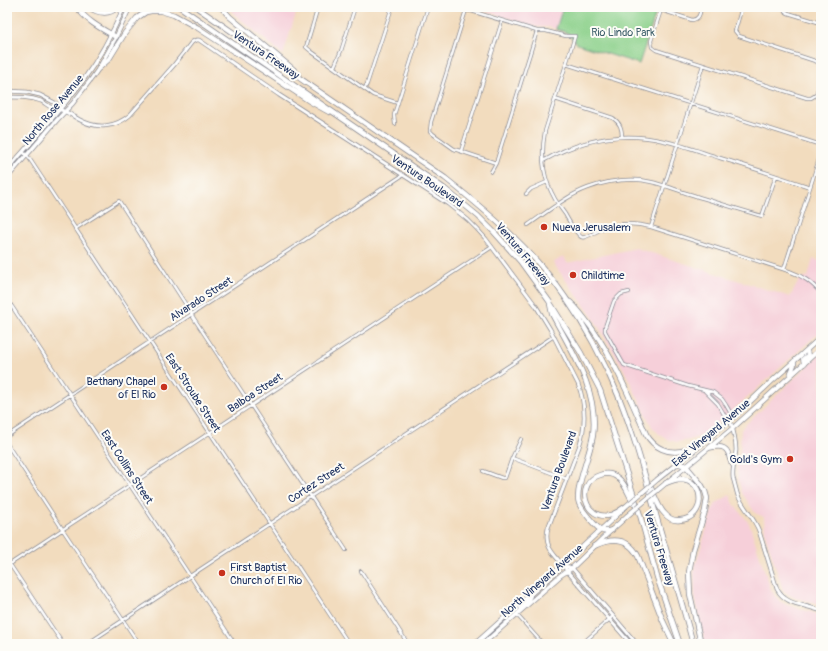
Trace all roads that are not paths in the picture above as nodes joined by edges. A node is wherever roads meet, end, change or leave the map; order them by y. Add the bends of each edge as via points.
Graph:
1 (77, 7) edge
2 (89, 7) edge
3 (118, 7) edge
4 (124, 7) edge
5 (130, 7) edge
6 (180, 7) edge
7 (196, 7) edge
8 (221, 7) edge
9 (318, 7) edge
10 (355, 7) edge
11 (392, 7) edge
12 (428, 7) edge
13 (458, 7) edge
14 (701, 7) edge
15 (742, 7) edge
16 (783, 7) edge
17 (662, 9) edge
18 (466, 10) junction
19 (502, 21) junction
20 (821, 22) edge
21 (537, 32) junction
22 (114, 35) junction
23 (821, 63) edge
24 (566, 64) junction
25 (703, 65) junction
26 (334, 67) junction
27 (99, 68) junction
28 (821, 80) edge
29 (305, 82) junction
30 (364, 88) junction
31 (7, 91) edge
32 (7, 97) edge
33 (555, 99) junction
34 (398, 103) junction
35 (690, 103) junction
36 (60, 109) junction
37 (65, 112) junction
38 (350, 123) junction
39 (395, 124) dead end
40 (622, 137) junction
41 (677, 144) junction
42 (821, 144) edge
43 (23, 152) junction
44 (461, 152) junction
45 (821, 153) edge
46 (26, 156) junction
47 (543, 161) junction
48 (496, 163) junction
49 (7, 170) edge
50 (491, 172) dead end
51 (404, 175) junction
52 (776, 176) junction
53 (7, 178) edge
54 (547, 182) junction
55 (664, 186) junction
56 (810, 187) junction
57 (526, 194) dead end
58 (558, 204) junction
59 (528, 225) dead end
60 (651, 227) junction
61 (76, 229) junction
62 (492, 247) junction
63 (784, 269) junction
64 (629, 292) dead end
65 (821, 293) edge
66 (565, 296) junction
67 (7, 299) edge
68 (549, 301) junction
69 (192, 314) junction
70 (554, 336) junction
71 (821, 337) edge
72 (150, 342) junction
73 (821, 348) edge
74 (807, 350) junction
75 (794, 361) junction
76 (804, 364) junction
77 (790, 376) junction
78 (705, 391) junction
79 (70, 395) junction
80 (251, 405) junction
81 (731, 419) junction
82 (733, 428) junction
83 (210, 433) junction
84 (714, 433) junction
85 (7, 436) edge
86 (521, 439) dead end
87 (7, 444) edge
88 (709, 448) junction
89 (512, 458) junction
90 (677, 463) junction
91 (733, 465) junction
92 (686, 466) junction
93 (483, 471) dead end
94 (566, 479) junction
95 (647, 482) junction
96 (666, 483) junction
97 (130, 485) junction
98 (311, 496) junction
99 (625, 507) junction
100 (638, 511) junction
101 (270, 524) junction
102 (63, 530) junction
103 (601, 530) junction
104 (612, 530) junction
105 (594, 546) junction
106 (346, 550) dead end
107 (7, 560) edge
108 (8, 565) edge
109 (563, 565) junction
110 (572, 568) junction
111 (361, 571) dead end
112 (567, 571) junction
113 (190, 576) junction
114 (531, 594) junction
115 (821, 611) edge
116 (517, 614) junction
117 (613, 616) junction
118 (123, 620) junction
119 (610, 620) junction
120 (63, 644) edge
121 (87, 644) edge
122 (139, 644) edge
123 (235, 644) edge
124 (349, 644) edge
125 (408, 644) edge
126 (475, 644) edge
127 (483, 644) edge
128 (543, 644) edge
129 (582, 644) edge
130 (631, 644) edge
131 (637, 644) edge
132 (674, 644) edge
133 (680, 644) edge
134 (693, 644) edge
135 (701, 644) edge

1 - 22 highway via 87,19
2 - 3 highway via 104,13
4 - 22 main road, North Rose Avenue
5 - 22 main road, North Rose Avenue
6 - 38 highway, Ventura Freeway
7 - 29 highway, Ventura Freeway
8 - 29 highway
9 - 26 street via 306,47
10 - 26 street
11 - 30 street
12 - 34 street
13 - 18 street
14 - 17 street via 699,17 692,20
15 - 23 street via 735,31 738,35
16 - 20 street via 788,13
17 - 25 street via 651,41 652,46 656,50
18 - 19 street
18 - 44 street via 430,126 433,134
19 - 21 street
19 - 44 street
21 - 24 street via 575,36
21 - 48 street
22 - 27 main road, North Rose Avenue
22 - 36 main road, North Rose Avenue
24 - 33 street
24 - 35 street
25 - 28 street via 807,98 816,95
25 - 35 street
26 - 30 street
27 - 37 main road, North Rose Avenue
27 - 38 highway via 109,59 137,18 151,11 161,10 198,28 311,102
29 - 66 highway, Ventura Freeway via 461,191 526,250
30 - 34 street via 377,96
31 - 36 street via 40,95 57,104
32 - 36 street via 28,98
33 - 40 street via 617,120 621,126
33 - 47 street via 543,139
34 - 39 street via 394,115
35 - 41 street
35 - 42 street
36 - 37 street, Ventura Boulevard
36 - 43 main road, North Rose Avenue
37 - 46 main road, North Rose Avenue
37 - 51 street, Ventura Boulevard via 92,125 105,126 121,122 130,115 192,42 198,40
38 - 68 highway, Ventura Freeway via 462,202 520,261
40 - 41 street via 652,138
40 - 47 street via 586,142
41 - 52 street
41 - 55 street
43 - 46 street, East Stroube Street
43 - 49 main road, North Rose Avenue
44 - 48 street
45 - 56 street
46 - 53 main road, North Rose Avenue
46 - 61 street, East Stroube Street
47 - 54 street
48 - 50 street
51 - 62 street, Ventura Boulevard via 458,212
51 - 69 street, Alvarado Street
52 - 55 street via 762,216
52 - 56 street
54 - 57 street via 531,188
54 - 58 street
55 - 58 street via 639,180 601,184 578,192
55 - 60 street
56 - 63 street
58 - 59 street
58 - 60 street via 577,234 582,237 620,224
60 - 63 street
61 - 69 street via 119,201
61 - 72 street, East Stroube Street
62 - 70 street, Ventura Boulevard
62 - 80 street, Balboa Street
63 - 65 street via 804,278
64 - 78 street via 621,294 614,301 605,327 624,365
66 - 84 highway via 579,310 609,356 652,443 664,450 677,453 691,448
66 - 95 highway, Ventura Freeway via 596,347 618,395
67 - 79 street, East Collins Street
68 - 100 highway, Ventura Freeway via 600,390
68 - 103 highway via 552,314 582,371 594,410 592,445 578,498 583,511
69 - 72 street, Alvarado Street
69 - 80 street
70 - 94 street, Ventura Boulevard via 578,384 584,409 582,436
70 - 98 street, Cortez Street
71 - 74 main road, East Vineyard Avenue
72 - 79 street, Alvarado Street
72 - 83 street, East Stroube Street
73 - 76 main road, East Vineyard Avenue
74 - 75 main road, East Vineyard Avenue
74 - 76 main road via 808,355 803,359
75 - 77 main road
75 - 81 main road, East Vineyard Avenue
76 - 77 main road, East Vineyard Avenue
77 - 82 main road, East Vineyard Avenue
78 - 81 street via 718,404 725,416
78 - 81 street via 712,392 722,399
79 - 85 street, Alvarado Street
79 - 97 street, East Collins Street
80 - 83 street, Balboa Street
80 - 98 street
81 - 82 street
81 - 84 main road, East Vineyard Avenue
82 - 88 main road, East Vineyard Avenue
82 - 91 street via 736,450
83 - 97 street, Balboa Street
83 - 101 street, East Stroube Street
84 - 90 main road, East Vineyard Avenue
86 - 89 street
87 - 102 street
88 - 91 main road via 720,446 726,450
88 - 92 main road, East Vineyard Avenue
89 - 93 street via 504,479
89 - 94 street
90 - 92 highway
90 - 99 main road, East Vineyard Avenue, bridge
91 - 115 street via 738,494 757,525 779,593 789,602
92 - 96 main road, East Vineyard Avenue
92 - 135 highway via 701,484 707,498 692,554 690,572 690,594
94 - 109 street, Ventura Boulevard via 547,537 548,547
95 - 96 highway via 667,516 681,520 692,516 700,501 695,486 682,479
95 - 134 highway, Ventura Freeway
96 - 104 main road, East Vineyard Avenue, bridge
97 - 102 street, Balboa Street
97 - 113 street, East Collins Street
98 - 101 street, Cortez Street
98 - 106 street
99 - 100 highway via 611,515 604,516 594,512 585,499 588,484 596,476 603,474 617,478 623,483
99 - 103 main road, East Vineyard Avenue
100 - 133 highway, Ventura Freeway
101 - 113 street, Cortez Street
101 - 124 street, East Stroube Street
102 - 108 street, Balboa Street
102 - 118 street
103 - 104 highway
103 - 109 main road, North Vineyard Avenue
104 - 105 main road, North Vineyard Avenue
105 - 110 main road, North Vineyard Avenue
105 - 132 highway via 612,540 634,549
107 - 108 street
108 - 120 street
109 - 110 street
109 - 112 street, Ventura Boulevard
109 - 114 main road, North Vineyard Avenue
110 - 112 main road, North Vineyard Avenue
110 - 117 street
111 - 125 street
112 - 116 main road, North Vineyard Avenue
112 - 119 street, Ventura Boulevard
113 - 118 street, Cortez Street
113 - 123 street, East Collins Street
114 - 116 main road
114 - 126 main road, North Vineyard Avenue
116 - 127 main road, North Vineyard Avenue
116 - 128 street
117 - 119 street
117 - 131 street
118 - 121 street, Cortez Street
118 - 122 street
119 - 129 street
119 - 130 street, Ventura Boulevard

